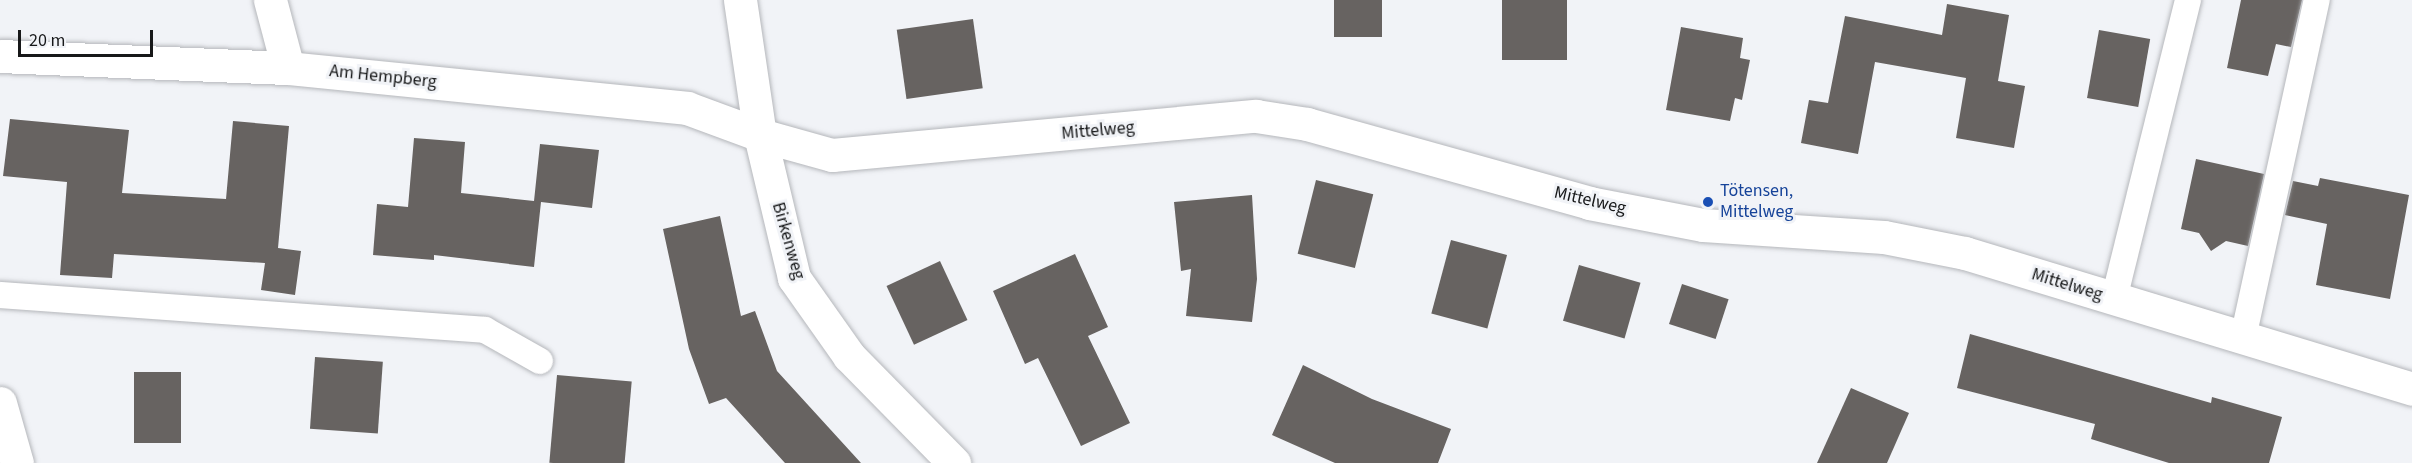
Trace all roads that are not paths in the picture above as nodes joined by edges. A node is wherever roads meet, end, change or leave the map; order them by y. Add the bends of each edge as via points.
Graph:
1 (270, 0) edge
2 (740, 0) edge
3 (2188, 0) edge
4 (2317, 0) edge
5 (0, 56) edge
6 (288, 68) junction
7 (760, 135) junction
8 (0, 295) edge
9 (2114, 299) junction
10 (2243, 338) junction
11 (540, 361) dead end
12 (2412, 388) edge
13 (0, 403) edge
14 (17, 463) edge
15 (954, 463) edge

1 - 6 street
2 - 7 street, Birkenweg
3 - 9 lane
4 - 10 lane
5 - 6 street, Am Hempberg
6 - 7 street, Am Hempberg via 687,108
7 - 9 street, Mittelweg via 832,155 1256,116 1307,124 1589,203 1702,225 1884,237 1965,253
7 - 15 street, Birkenweg via 794,278 849,356
8 - 11 lane via 485,330
9 - 10 street, Mittelweg
10 - 12 street, Mittelweg
13 - 14 street

